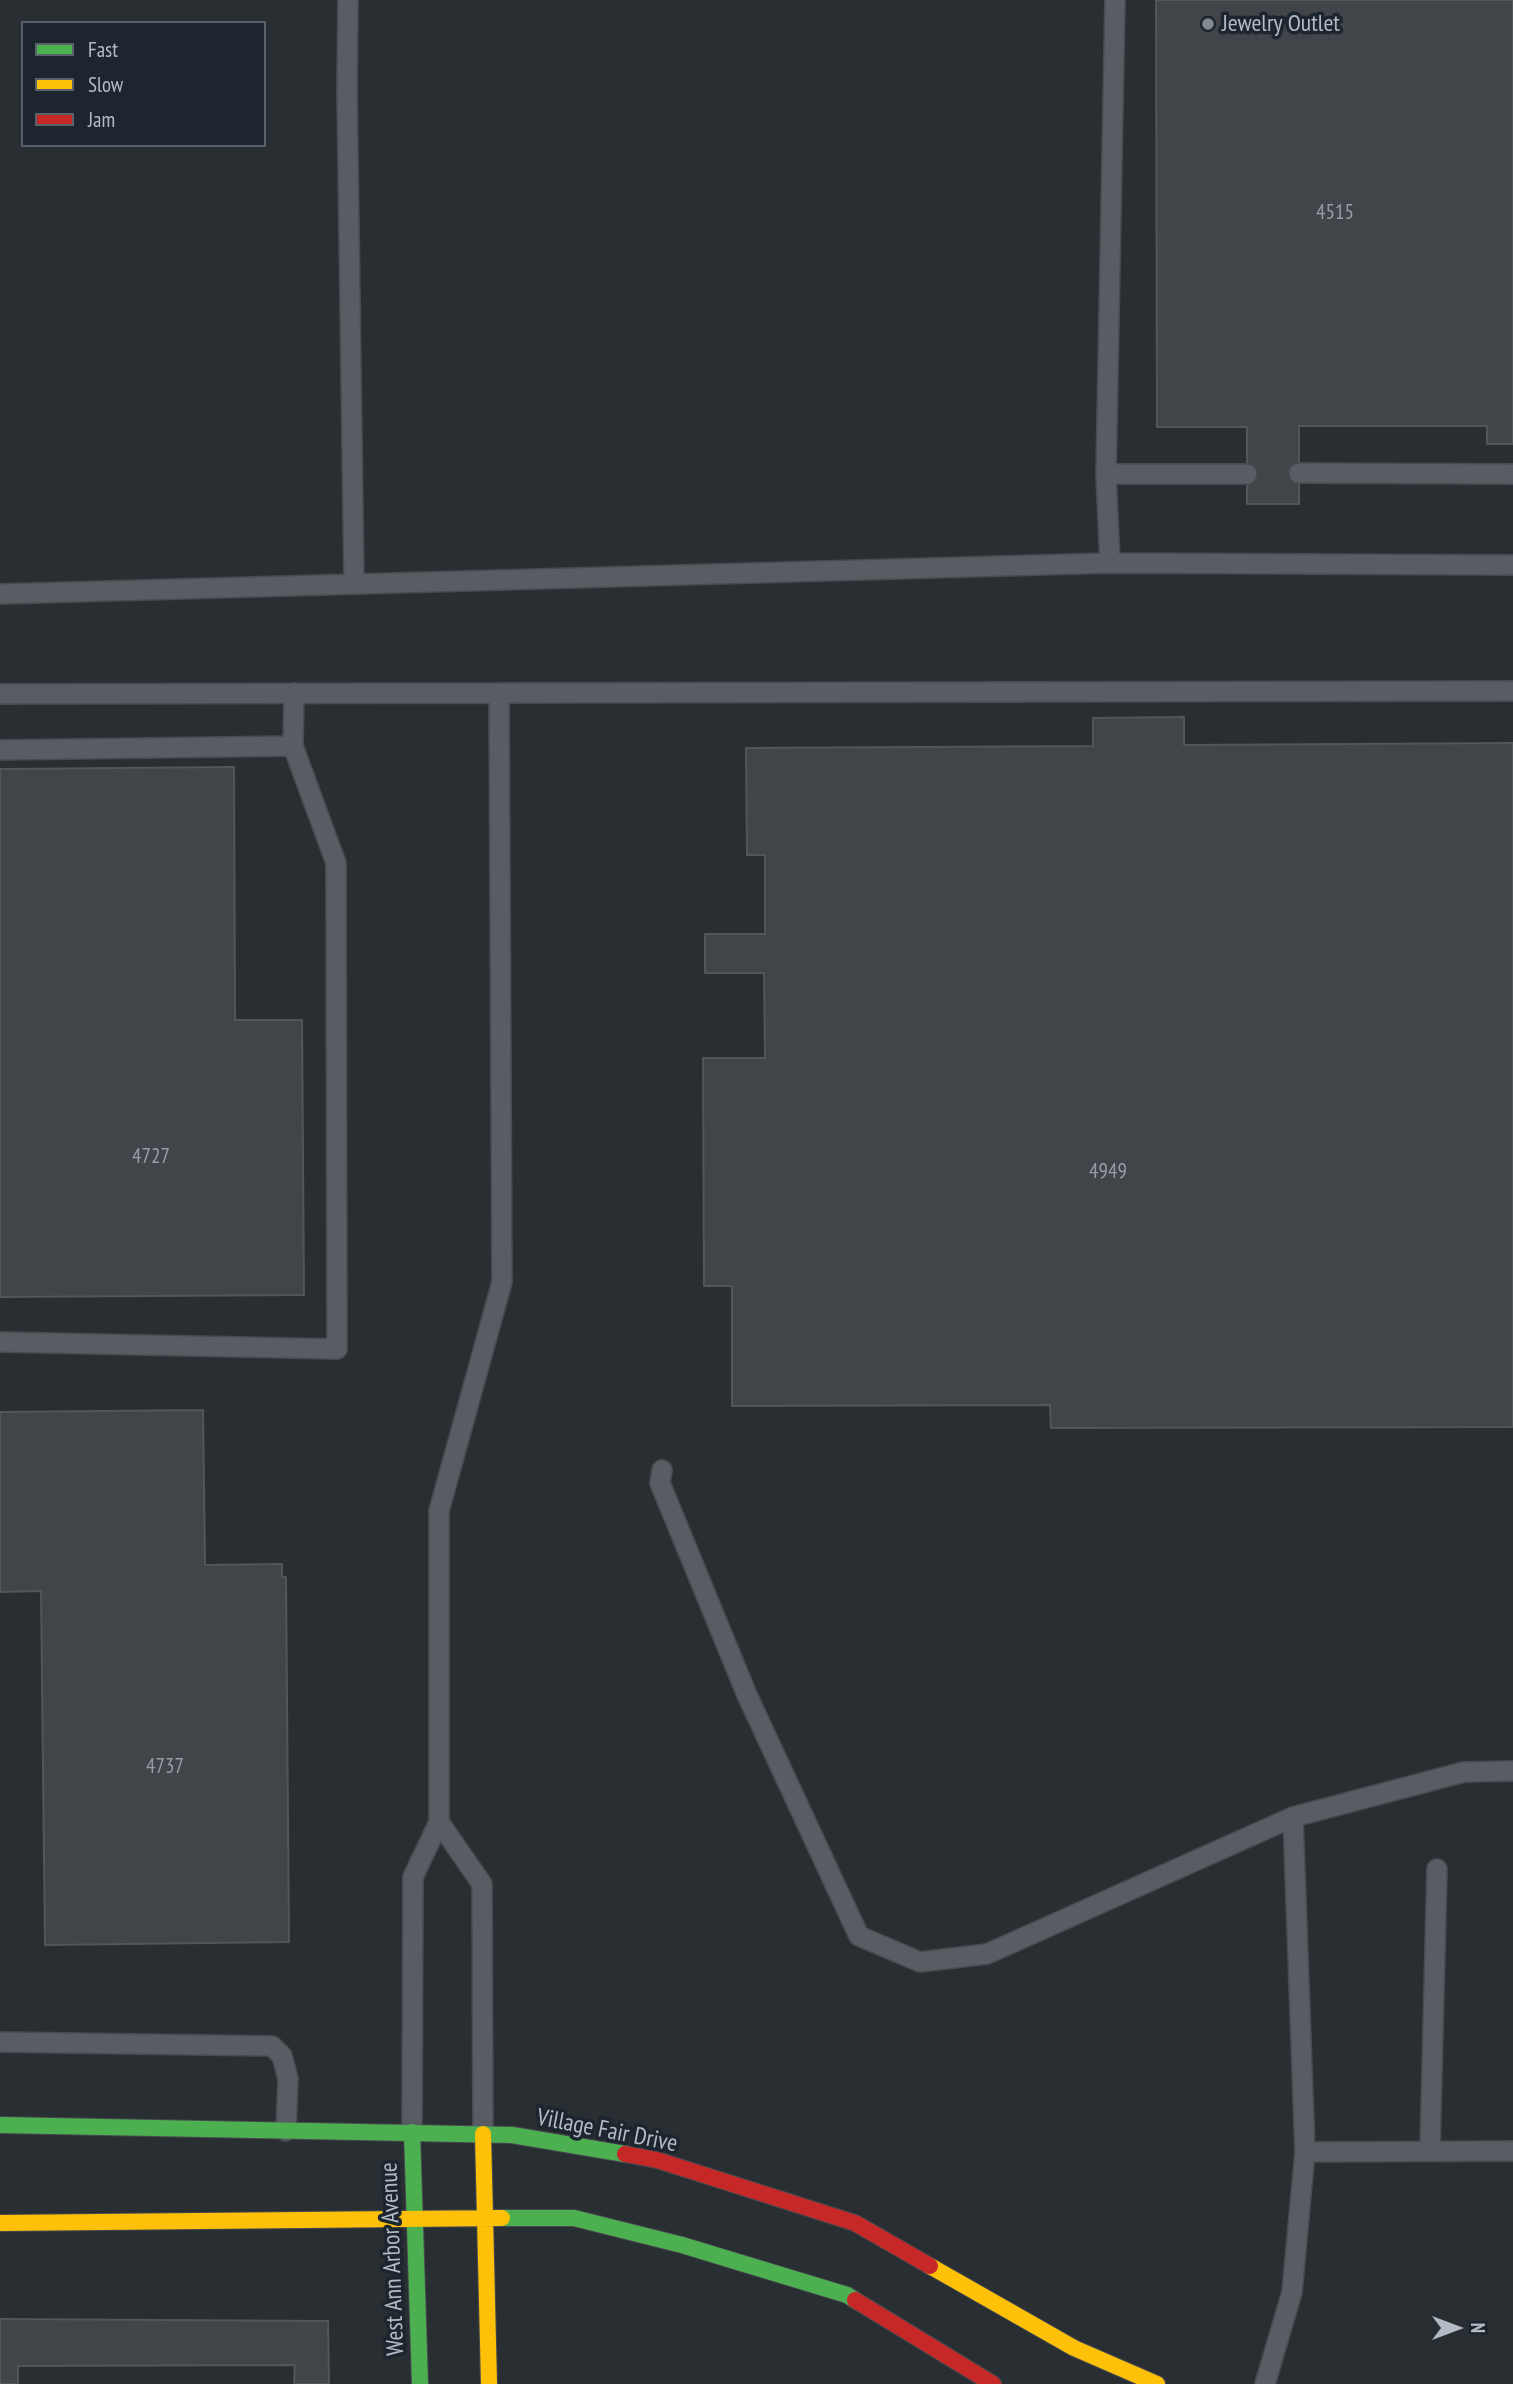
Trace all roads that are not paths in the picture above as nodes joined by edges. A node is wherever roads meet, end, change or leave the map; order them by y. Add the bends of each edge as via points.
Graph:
1 (348, 0) edge
2 (1115, 0) edge
3 (1299, 472) dead end
4 (1106, 474) junction
5 (1247, 474) dead end
6 (1513, 474) edge
7 (1110, 564) junction
8 (1513, 565) edge
9 (354, 584) junction
10 (0, 594) edge
11 (1513, 691) edge
12 (294, 693) junction
13 (499, 693) junction
14 (0, 694) edge
15 (293, 746) junction
16 (0, 750) edge
17 (0, 1342) edge
18 (662, 1470) dead end
19 (1513, 1771) edge
20 (1293, 1817) junction
21 (439, 1822) junction
22 (1437, 1869) dead end
23 (0, 2042) edge
24 (0, 2125) edge
25 (286, 2130) junction
26 (412, 2132) junction
27 (483, 2134) junction
28 (1430, 2151) junction
29 (1513, 2151) edge
30 (1305, 2152) junction
31 (416, 2217) junction
32 (486, 2217) junction
33 (0, 2223) edge
34 (419, 2384) edge
35 (489, 2384) edge
36 (993, 2384) edge
37 (1157, 2384) edge
38 (1265, 2384) edge

1 - 9 lane
2 - 4 lane
3 - 6 lane
4 - 5 lane
4 - 7 lane
7 - 8 lane
7 - 9 lane
9 - 10 lane
11 - 13 lane
12 - 13 lane
12 - 14 lane
12 - 15 lane
13 - 21 lane via 502,1282 439,1511
15 - 16 lane
15 - 17 lane via 336,863 337,1349
18 - 20 lane via 660,1483 747,1695 859,1936 920,1962 987,1954
19 - 20 lane via 1464,1772
20 - 30 lane
21 - 26 lane via 413,1877
21 - 27 lane via 482,1884
22 - 28 lane
23 - 25 lane via 272,2046 282,2056 288,2079
24 - 25 street, Village Fair Drive
25 - 26 street, Village Fair Drive
26 - 27 street, Village Fair Drive
26 - 31 street, West Ann Arbor Avenue
27 - 32 street
27 - 37 street, Village Fair Drive via 657,2160 855,2223 1074,2348
28 - 29 lane
28 - 30 lane
30 - 38 lane via 1292,2292
31 - 32 street
31 - 33 street
31 - 34 street, West Ann Arbor Avenue
32 - 35 street
32 - 36 street via 574,2218 847,2295

